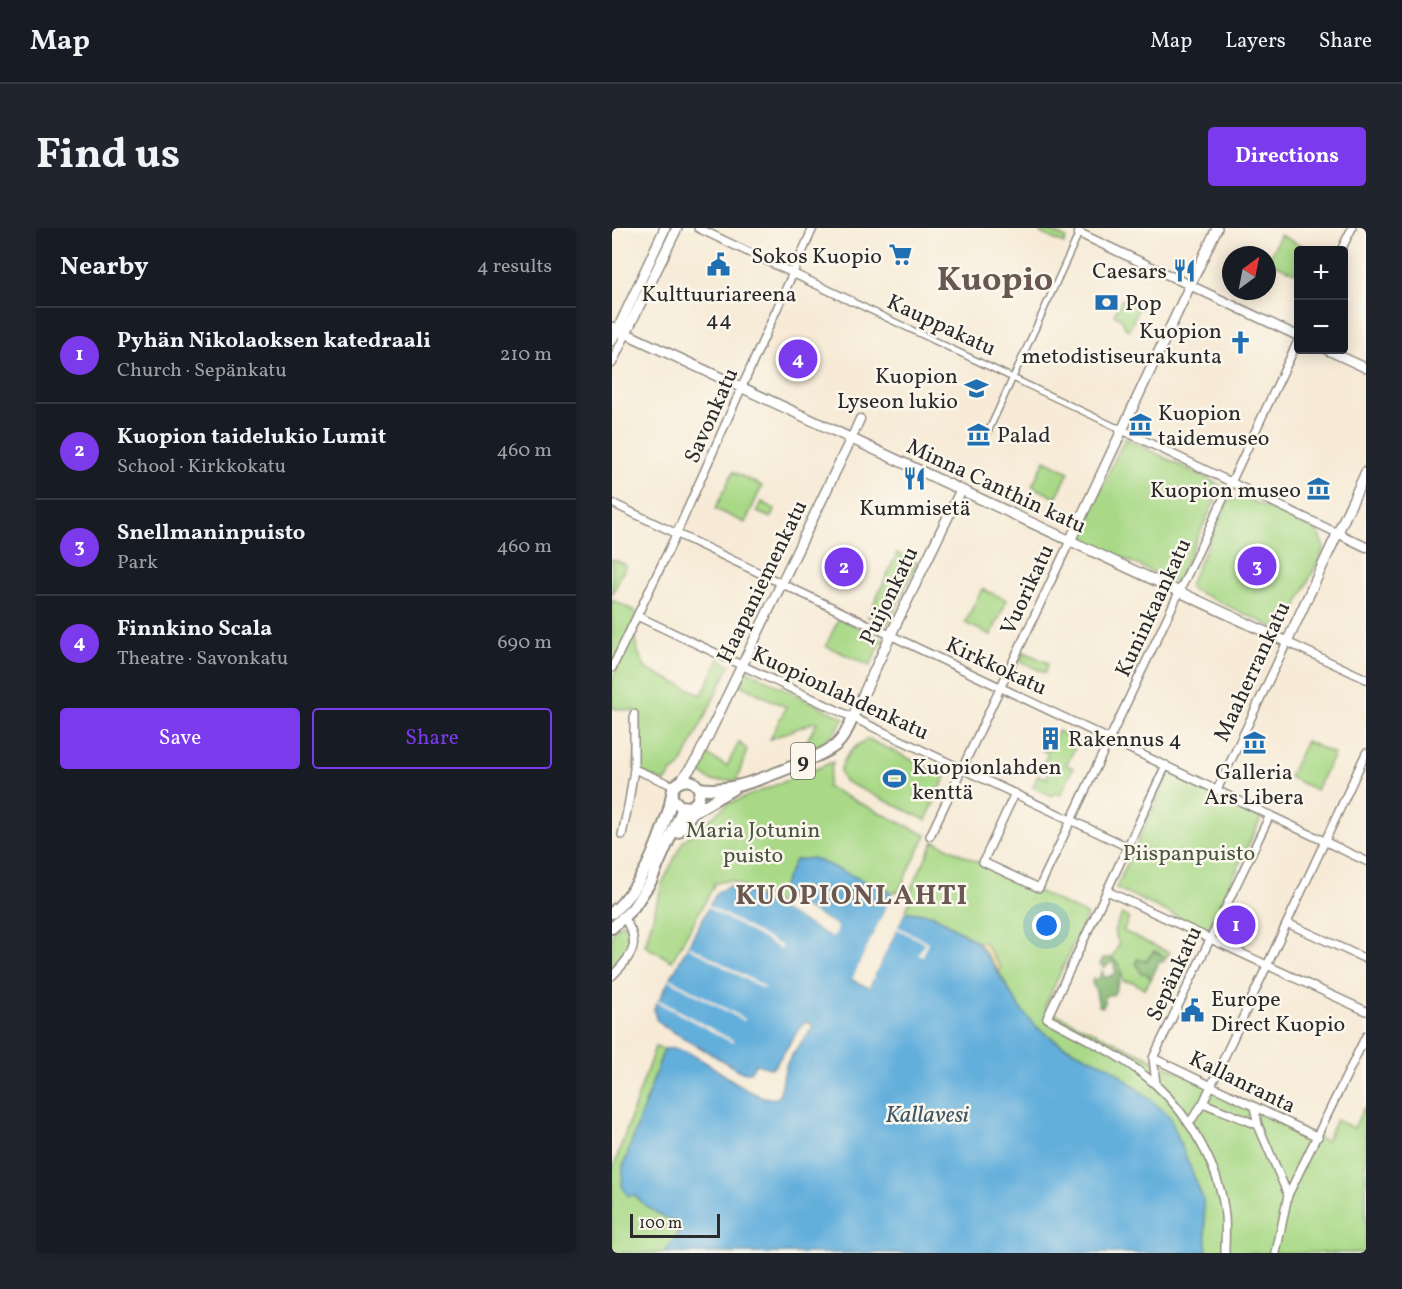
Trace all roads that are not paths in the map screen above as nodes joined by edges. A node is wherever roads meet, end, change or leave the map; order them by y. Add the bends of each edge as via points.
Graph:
1 (665, 228) edge
2 (677, 228) edge
3 (698, 228) edge
4 (813, 228) edge
5 (1217, 228) edge
6 (1352, 228) edge
7 (1082, 231) edge
8 (1343, 246) edge
9 (793, 274) junction
10 (1191, 285) junction
11 (851, 301) joint
12 (619, 330) edge
13 (1294, 334) edge
14 (612, 341) edge
15 (1294, 351) edge
16 (1336, 354) edge
17 (612, 363) edge
18 (1366, 368) edge
19 (1013, 378) junction
20 (742, 387) junction
21 (860, 419) dead end
22 (1120, 429) junction
23 (988, 432) dead end
24 (851, 439) junction
25 (1366, 472) edge
26 (1231, 483) junction
27 (961, 490) junction
28 (612, 503) edge
29 (676, 533) junction
30 (1337, 533) junction
31 (1070, 541) junction
32 (1366, 547) edge
33 (781, 583) junction
34 (1179, 592) junction
35 (637, 616) junction
36 (891, 635) junction
37 (1287, 642) junction
38 (741, 665) junction
39 (612, 668) edge
40 (1366, 679) edge
41 (1001, 687) junction
42 (634, 714) dead end
43 (853, 717) junction
44 (1110, 739) junction
45 (1366, 753) edge
46 (697, 759) junction
47 (1166, 765) junction
48 (962, 768) junction
49 (633, 769) junction
50 (678, 783) junction
51 (738, 786) junction
52 (698, 790) junction
53 (1216, 790) junction
54 (723, 794) junction
55 (1015, 794) junction
56 (672, 798) junction
57 (683, 808) junction
58 (1270, 815) junction
59 (1071, 820) junction
60 (622, 835) dead end
61 (930, 836) dead end
62 (1325, 842) junction
63 (1128, 847) junction
64 (665, 852) junction
65 (1366, 861) edge
66 (1107, 891) junction
67 (617, 914) edge
68 (1287, 923) junction
69 (612, 928) edge
70 (1209, 939) junction
71 (1366, 959) edge
72 (1267, 965) junction
73 (612, 976) edge
74 (1366, 1011) edge
75 (1366, 1036) edge
76 (1153, 1058) junction
77 (1156, 1084) junction
78 (1211, 1086) junction
79 (1203, 1103) junction
80 (1254, 1107) junction
81 (1190, 1122) junction
82 (1258, 1125) junction
83 (1318, 1137) junction
84 (1288, 1195) junction
85 (1226, 1253) edge
86 (1276, 1253) edge

1 - 12 main road
2 - 12 main road
3 - 9 street, Kauppakatu
4 - 9 street, Savonkatu
5 - 10 main road, Vuorikatu
6 - 8 street
7 - 10 street
7 - 19 street
9 - 11 street, Kauppakatu
9 - 20 street, Savonkatu
10 - 13 street
10 - 22 main road, Vuorikatu
11 - 19 street, Kauppakatu
12 - 14 street
12 - 17 street
12 - 20 main road, Minna Canthin katu
15 - 26 street, Kuninkaankatu
16 - 18 street
19 - 22 street, Kauppakatu
19 - 23 street
20 - 24 main road, Minna Canthin katu
20 - 29 street, Savonkatu
21 - 24 street, Haapaniemenkatu
22 - 26 street, Kauppakatu
22 - 31 main road, Vuorikatu
24 - 27 main road, Minna Canthin katu
24 - 33 main road, Haapaniemenkatu
25 - 30 main road, Maaherrankatu
26 - 30 street, Kauppakatu
26 - 34 street, Kuninkaankatu
27 - 31 main road, Minna Canthin katu
27 - 36 main road, Puijonkatu / 9
28 - 29 street, Kirkkokatu
29 - 33 street, Kirkkokatu
29 - 35 street, Savonkatu
30 - 32 street, Kauppakatu
30 - 37 main road, Maaherrankatu
31 - 34 main road, Minna Canthin katu
31 - 41 street, Vuorikatu
33 - 36 street, Kirkkokatu
33 - 38 main road, Haapaniemenkatu
34 - 37 main road, Minna Canthin katu
34 - 44 street, Kuninkaankatu
35 - 38 street, Kuopionlahdenkatu
35 - 39 street, Savonkatu
36 - 41 street, Kirkkokatu
36 - 43 main road, Puijonkatu / 9
37 - 40 street, Minna Canthin katu
37 - 53 street, Maaherrankatu
38 - 43 street, Kuopionlahdenkatu
38 - 46 main road, Haapaniemenkatu
41 - 44 street, Kirkkokatu
41 - 48 street, Vuorikatu
42 - 49 street
43 - 48 street, Kuopionlahdenkatu
43 - 51 main road, 9 via 830,749
44 - 47 street, Kirkkokatu
44 - 59 street, Kuninkaankatu
45 - 62 street
46 - 50 main road, Haapaniemenkatu
46 - 52 main road, Haapaniemenkatu
47 - 53 street, Kirkkokatu
47 - 63 street
48 - 55 street, Kuopionlahdenkatu
48 - 61 street, Vuorikatu
49 - 50 street
49 - 60 street
50 - 52 main road, 9 via 691,781
50 - 56 main road, 9
51 - 52 main road, 9
51 - 54 main road, 9
52 - 54 main road, 9
52 - 57 main road, 9 via 693,806
53 - 58 street, Kirkkokatu
54 - 64 main road, 9 via 688,817
55 - 59 street, Kuopionlahdenkatu
55 - 59 street, Kuninkaankatu via 983,862 1039,888
56 - 57 main road
56 - 67 main road, 9 via 651,860
57 - 64 main road, 9
58 - 62 street, Kirkkokatu
58 - 70 street, Sepänkatu
59 - 63 street, Kuopionlahdenkatu
62 - 65 street, Kirkkokatu
62 - 68 street
63 - 66 street
64 - 67 main road, 9 via 641,897
66 - 70 street
66 - 77 street via 1047,1018 1113,1054
67 - 69 main road, 9
67 - 73 street via 632,932 634,946
68 - 71 street
68 - 72 street
70 - 72 street
70 - 76 street, Sepänkatu
72 - 74 street
72 - 78 street
75 - 83 street
76 - 77 street
76 - 78 street, Kallanranta
77 - 81 street
78 - 79 street
78 - 80 street, Kallanranta
79 - 81 street
79 - 82 street
80 - 82 street
80 - 83 street, Kallanranta
81 - 85 street via 1216,1176 1225,1215
82 - 84 street
83 - 84 street
84 - 86 street

